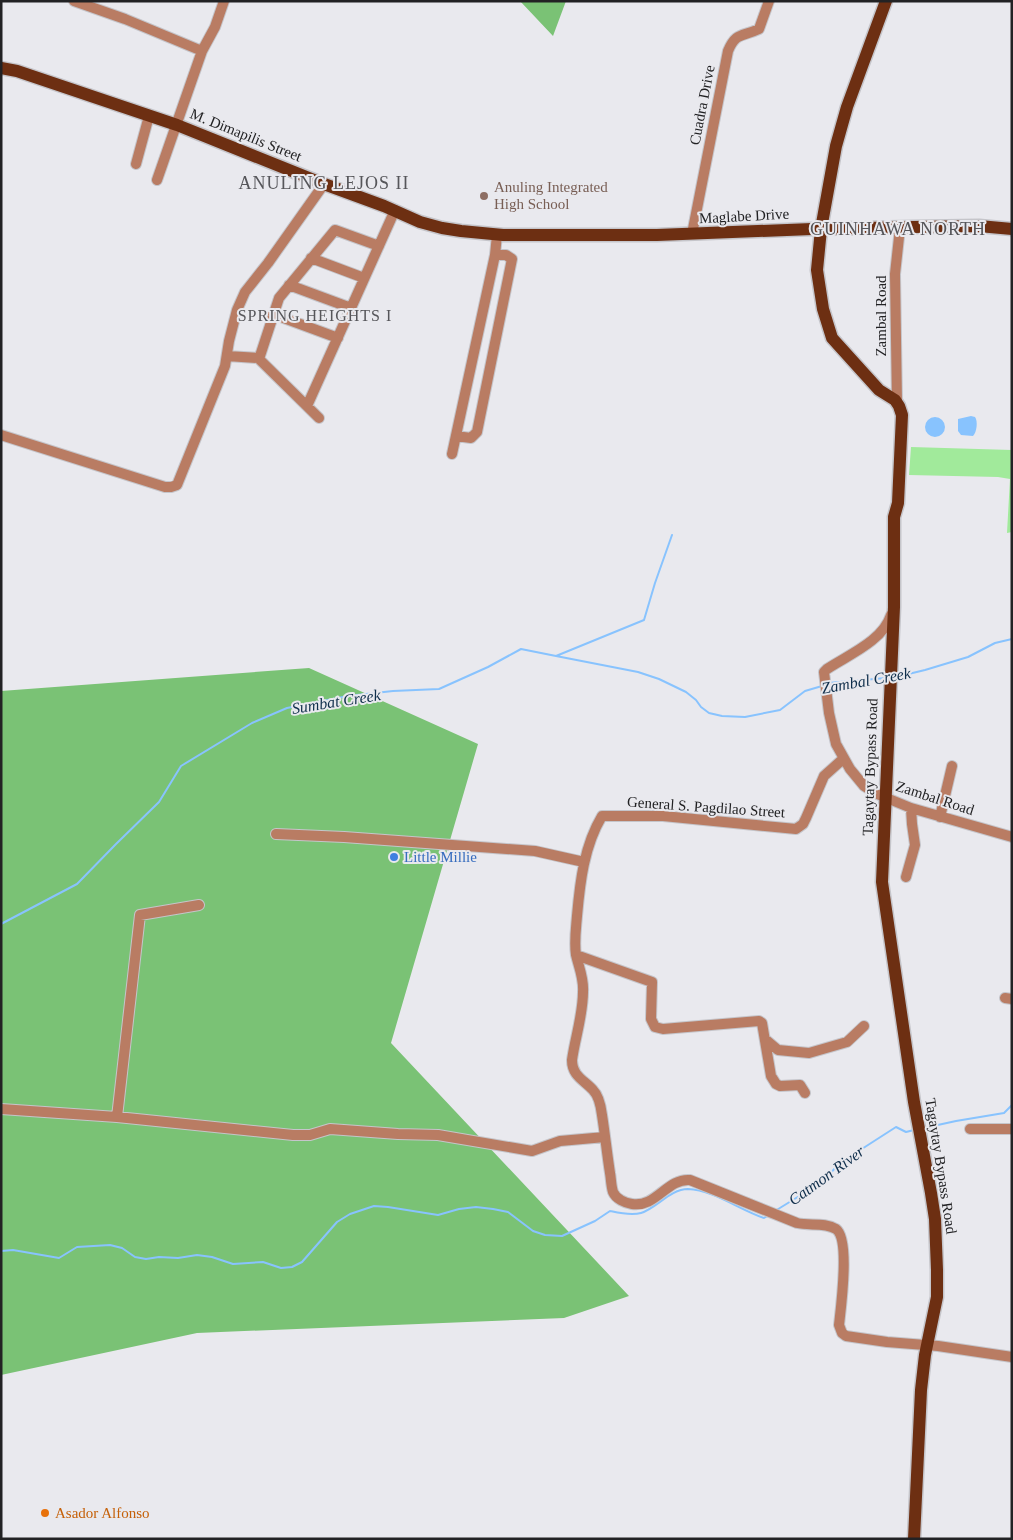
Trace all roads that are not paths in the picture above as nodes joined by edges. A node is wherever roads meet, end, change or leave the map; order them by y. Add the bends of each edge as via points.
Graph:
1 (74, 1) edge
2 (224, 1) edge
3 (769, 1) edge
4 (886, 1) edge
5 (202, 51) junction
6 (1, 68) edge
7 (149, 116) junction
8 (178, 126) junction
9 (136, 164) dead end
10 (157, 180) dead end
11 (324, 184) junction
12 (395, 210) junction
13 (900, 228) junction
14 (822, 229) junction
15 (1012, 229) edge
16 (692, 234) junction
17 (497, 235) junction
18 (657, 236) joint
19 (379, 246) junction
20 (495, 255) junction
21 (312, 258) junction
22 (364, 278) junction
23 (289, 285) junction
24 (351, 308) junction
25 (274, 314) junction
26 (338, 338) junction
27 (476, 346) junction
28 (493, 349) junction
29 (227, 356) junction
30 (259, 358) junction
31 (897, 403) junction
32 (308, 406) junction
33 (319, 418) dead end
34 (1, 436) edge
35 (456, 436) junction
36 (452, 454) dead end
37 (894, 607) junction
38 (843, 758) junction
39 (952, 766) dead end
40 (886, 798) junction
41 (912, 808) junction
42 (940, 817) junction
43 (276, 834) dead end
44 (1012, 837) edge
45 (584, 862) junction
46 (906, 877) dead end
47 (199, 906) dead end
48 (576, 955) junction
49 (864, 1026) dead end
50 (765, 1039) junction
51 (805, 1093) dead end
52 (1, 1109) edge
53 (117, 1117) junction
54 (970, 1128) dead end
55 (1012, 1129) edge
56 (605, 1137) junction
57 (928, 1344) junction
58 (1012, 1356) edge
59 (914, 1539) edge

1 - 5 street
2 - 5 street
3 - 16 street, Cuadra Drive via 758,29 737,36 728,51
4 - 14 main road via 836,146
5 - 8 street
6 - 7 main road, M. Dimapilis Street
7 - 8 main road, M. Dimapilis Street
7 - 9 street
8 - 10 street
8 - 11 main road, M. Dimapilis Street
11 - 12 main road, M. Dimapilis Street
11 - 29 street via 245,292 237,310
12 - 17 main road, M. Dimapilis Street via 442,228
12 - 19 street
13 - 14 main road, Maglabe Drive
13 - 15 main road, Maglabe Drive via 979,226
13 - 31 street, Zambal Road via 895,274
14 - 16 main road, Maglabe Drive
14 - 31 main road via 817,275 832,338 879,390
16 - 18 main road, Maglabe Drive
17 - 18 main road, M. Dimapilis Street
17 - 20 street
19 - 21 street via 334,230
19 - 22 street
20 - 27 street
20 - 28 street via 506,255 512,259
21 - 22 street
21 - 23 street
22 - 24 street
23 - 24 street
23 - 25 street via 279,298
24 - 26 street
25 - 26 street
25 - 30 street
26 - 32 street
27 - 28 street
27 - 35 street
28 - 35 street via 476,432 471,438
29 - 30 street
29 - 34 street via 190,455 176,485 172,487
30 - 32 street
31 - 37 main road, Tagaytay Bypass Road via 902,416 902,438 898,503 894,517
32 - 33 street
35 - 36 street
37 - 38 street, Zambal Road via 884,630 824,672 834,737
37 - 40 main road, Tagaytay Bypass Road
38 - 40 street, Zambal Road via 860,783
38 - 45 street, General S. Pagdilao Street via 824,776 800,827 663,816 602,816
39 - 42 street
40 - 41 street, Zambal Road
40 - 57 main road, Tagaytay Bypass Road via 882,882 914,1102 935,1219 937,1297
41 - 42 street, Zambal Road
41 - 46 street via 915,845
42 - 44 street, Zambal Road
43 - 45 street via 535,851
45 - 48 street, General S. Pagdilao Street
47 - 53 street via 140,915
48 - 50 street via 652,982 651,1019 655,1026 662,1029 757,1020 762,1023
48 - 56 street, General S. Pagdilao Street via 584,991 572,1066 577,1076 596,1094
49 - 50 street via 847,1042 809,1054 778,1050
50 - 51 street via 776,1084 800,1085
52 - 53 street
53 - 56 street via 293,1135 310,1135 330,1129 438,1135 532,1152 560,1141
54 - 55 street
56 - 57 street, General S. Pagdilao Street via 613,1192 623,1201 633,1204 653,1200 684,1180 806,1225 829,1226 838,1232 843,1242 839,1325 842,1333 886,1342
57 - 58 street, General S. Pagdilao Street
57 - 59 main road, Tagaytay Bypass Road via 921,1390

